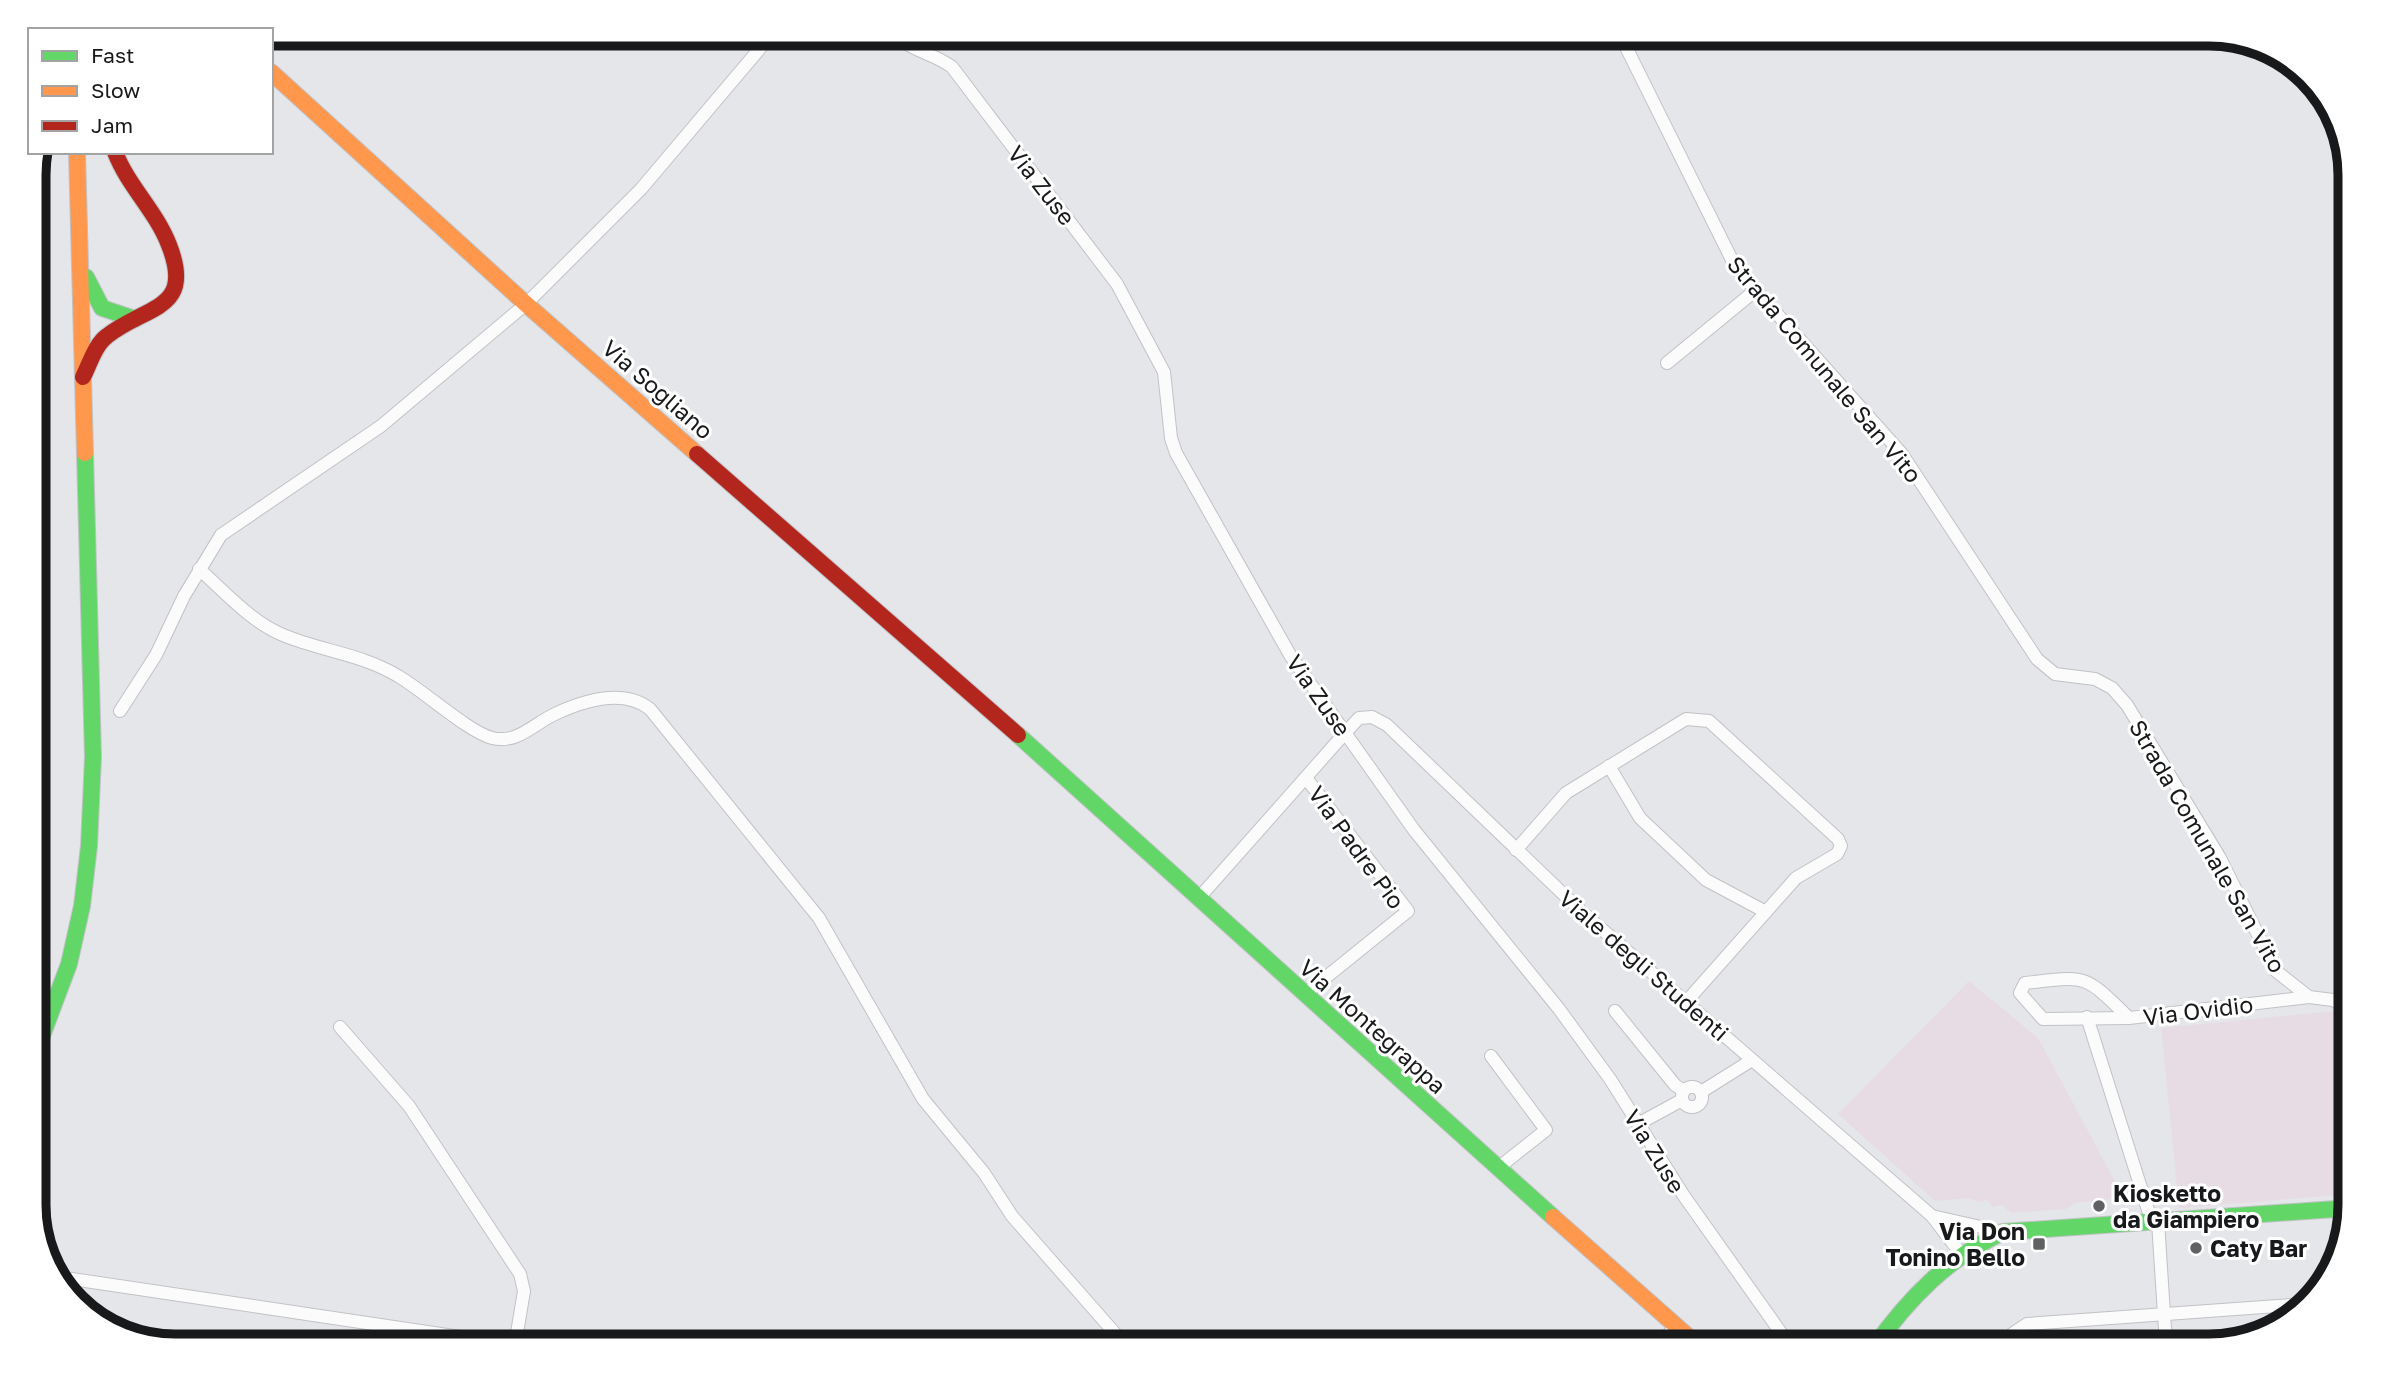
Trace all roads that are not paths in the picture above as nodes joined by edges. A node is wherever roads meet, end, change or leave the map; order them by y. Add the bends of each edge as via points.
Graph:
1 (762, 46) edge
2 (907, 46) edge
3 (1625, 46) edge
4 (273, 74) edge
5 (77, 154) edge
6 (116, 154) edge
7 (79, 257) junction
8 (1756, 290) junction
9 (526, 303) junction
10 (135, 319) junction
11 (1667, 363) dead end
12 (82, 381) junction
13 (199, 569) junction
14 (120, 711) dead end
15 (1345, 733) junction
16 (1018, 736) joint
17 (1609, 766) junction
18 (1306, 778) junction
19 (1516, 850) junction
20 (1198, 899) junction
21 (1766, 912) junction
22 (1304, 995) junction
23 (2309, 997) junction
24 (1686, 1002) junction
25 (2338, 1003) edge
26 (1615, 1011) dead end
27 (2087, 1017) junction
28 (2129, 1018) junction
29 (340, 1027) dead end
30 (46, 1029) edge
31 (1491, 1056) dead end
32 (1752, 1060) junction
33 (1683, 1096) junction
34 (1638, 1124) junction
35 (1498, 1168) junction
36 (2338, 1209) edge
37 (1932, 1216) junction
38 (2158, 1222) junction
39 (2003, 1232) junction
40 (1962, 1255) junction
41 (68, 1278) edge
42 (2292, 1305) edge
43 (2163, 1313) junction
44 (1676, 1326) junction
45 (435, 1334) edge
46 (516, 1334) edge
47 (1116, 1334) edge
48 (1669, 1334) edge
49 (1685, 1334) edge
50 (1782, 1334) edge
51 (1883, 1334) edge
52 (2017, 1334) edge
53 (2168, 1334) edge

1 - 9 street via 641,189
2 - 15 street, Via Zuse via 937,56 952,67 1117,284 1164,372 1176,453 1290,655
3 - 8 street, Strada Comunale San Vito via 1726,252
4 - 9 main road, Via Sogliano
5 - 7 main road
6 - 10 main road via 122,174 168,242 177,271 173,296 159,311
7 - 10 main road via 99,306 106,313
7 - 12 main road
8 - 11 street
8 - 23 street, Strada Comunale San Vito via 1902,454 2037,659 2055,674 2103,682 2127,705 2220,858 2267,958 2293,988
9 - 13 street via 381,426 221,534
9 - 16 main road, Via Sogliano
10 - 12 main road via 106,336
12 - 30 main road via 91,832 78,922 61,992
13 - 14 street via 156,655
13 - 47 street via 264,625 282,635 370,661 492,738 512,739 554,714 620,696 636,698 650,709 819,918 923,1099 1037,1246
15 - 18 street
15 - 19 street, Viale degli Studenti via 1359,718 1372,717 1387,725
15 - 34 street, Via Zuse via 1414,830 1559,1009
16 - 20 main road, Via Montegrappa
17 - 19 street via 1566,793
17 - 21 street via 1640,818 1706,880
17 - 21 street via 1686,719 1709,721 1838,839 1837,854 1797,877
18 - 20 street
18 - 22 street, Via Padre Pio via 1408,911
19 - 24 street, Viale degli Studenti
20 - 22 main road, Via Montegrappa
21 - 24 street
22 - 35 main road, Via Montegrappa
23 - 25 street, Strada Comunale San Vito
23 - 28 street, Via Ovidio
24 - 32 street, Viale degli Studenti
26 - 33 street
27 - 28 street, Via Ovidio
27 - 28 street, Via Ovidio via 2043,1019 2020,993 2025,983 2079,977 2097,987
27 - 38 street via 2148,1209
29 - 46 street via 409,1106 520,1274 524,1291
31 - 35 street via 1546,1130
32 - 33 street via 1701,1092 1689,1087
32 - 37 street, Viale degli Studenti
33 - 34 street
34 - 50 street, Via Zuse
35 - 44 main road, Via Montegrappa
36 - 38 main road
37 - 39 street
37 - 40 street, Viale degli Studenti
38 - 39 main road
38 - 43 street
39 - 40 main road
40 - 51 main road via 1915,1294
41 - 45 street
42 - 43 street
43 - 52 street via 2026,1324
43 - 53 street
44 - 48 street
44 - 49 main road, Via Montegrappa

